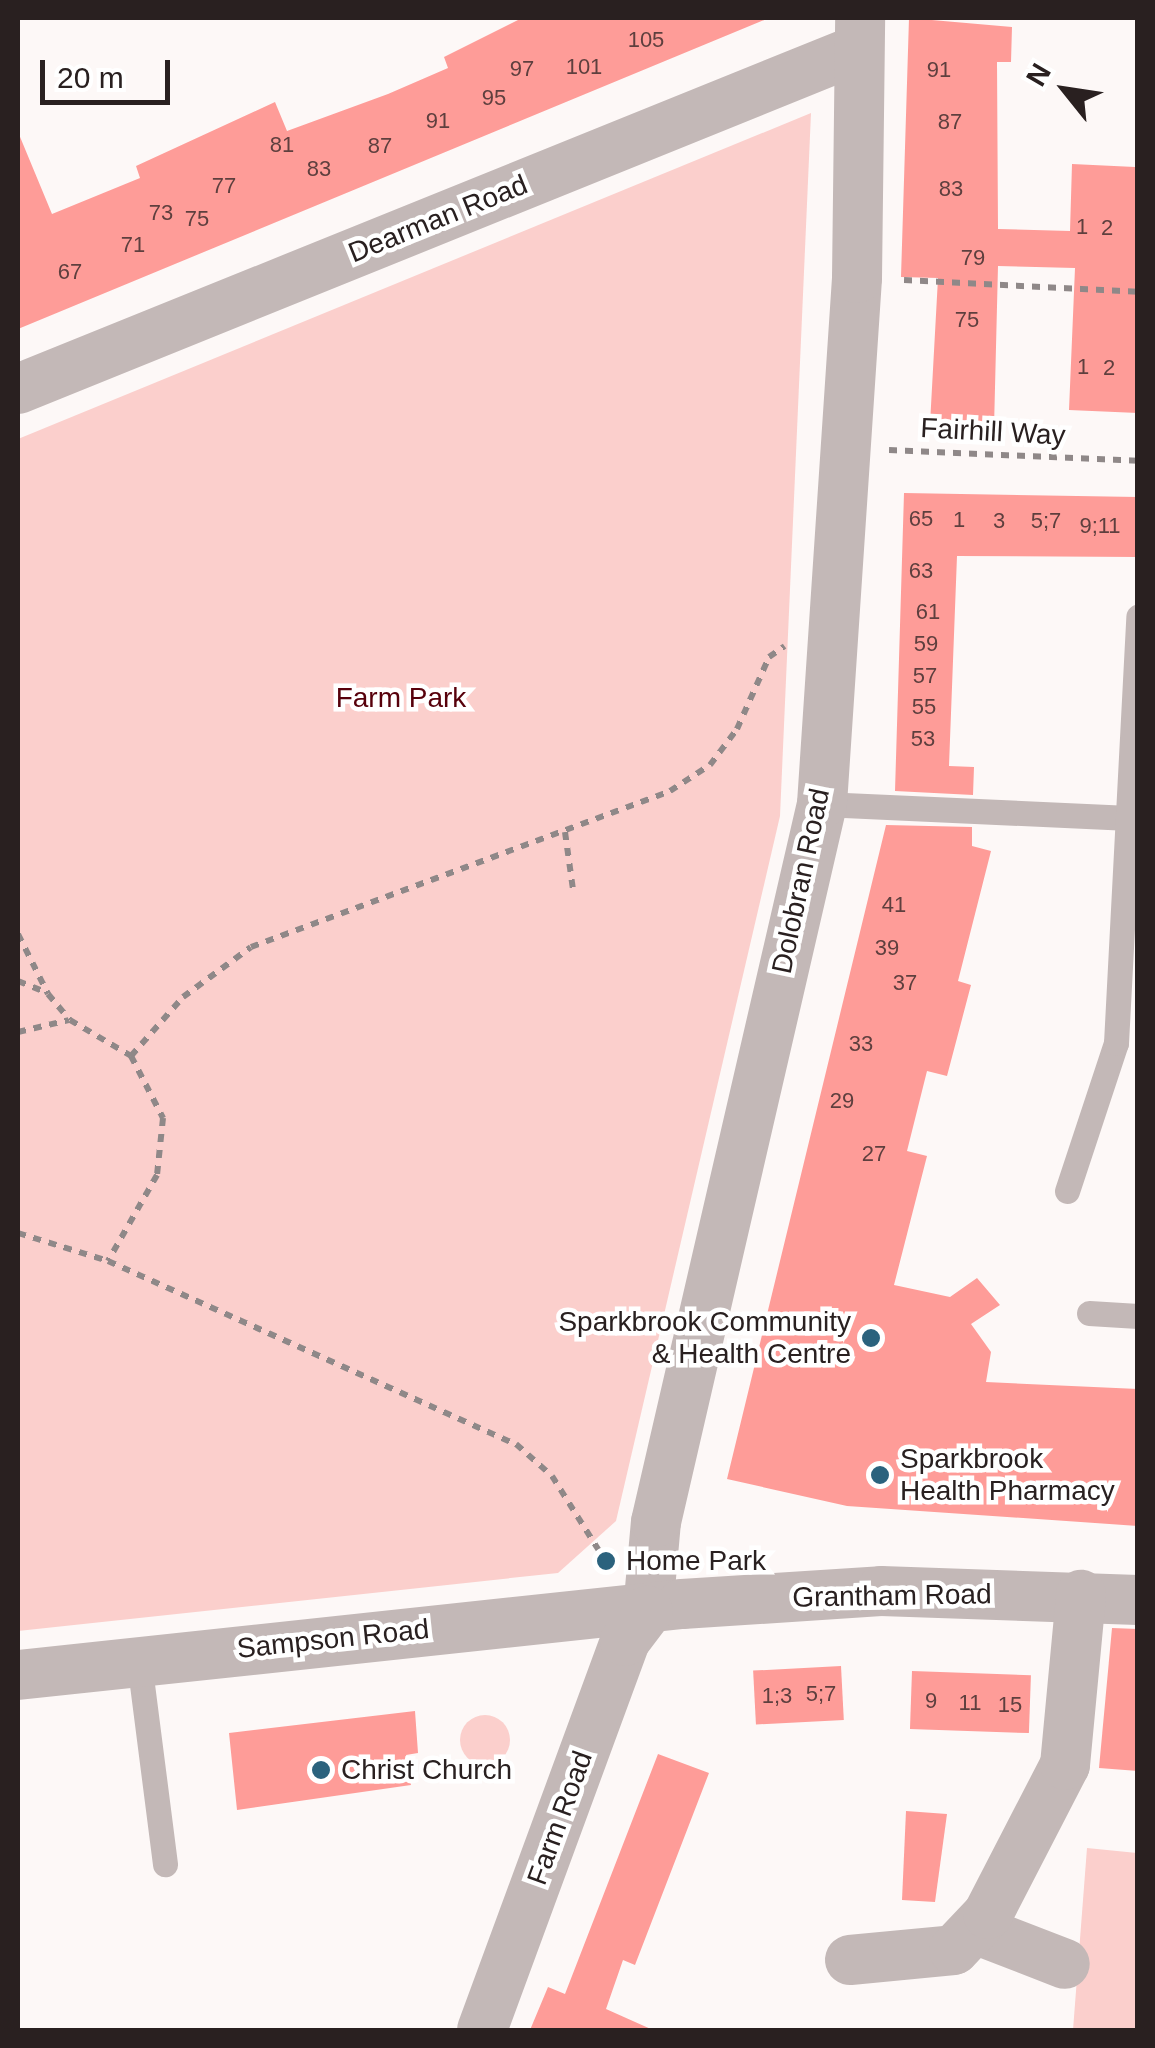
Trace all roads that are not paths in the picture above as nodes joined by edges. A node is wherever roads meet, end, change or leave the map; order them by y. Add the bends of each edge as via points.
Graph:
1 (859, 33) edge
2 (18, 389) edge
3 (1138, 617) edge
4 (822, 804) junction
5 (1130, 818) junction
6 (1067, 1191) dead end
7 (1089, 1313) dead end
8 (1138, 1316) edge
9 (1081, 1595) junction
10 (1138, 1600) edge
11 (648, 1611) junction
12 (139, 1661) junction
13 (18, 1675) edge
14 (165, 1864) dead end
15 (977, 1930) junction
16 (850, 1960) dead end
17 (1065, 1964) dead end
18 (482, 2030) edge

1 - 2 street, Dearman Road
1 - 4 street, Dolobran Road via 858,278
3 - 5 lane
4 - 5 lane
4 - 11 street, Dolobran Road via 656,1522
5 - 6 lane via 1116,1043
7 - 8 lane
9 - 10 street, Grantham Road
9 - 11 street, Grantham Road via 880,1591
9 - 15 street via 1065,1765
11 - 12 street, Sampson Road via 601,1609
11 - 18 street, Farm Road via 625,1641
12 - 13 street, Sampson Road
12 - 14 lane
15 - 16 street via 954,1950
15 - 17 street

